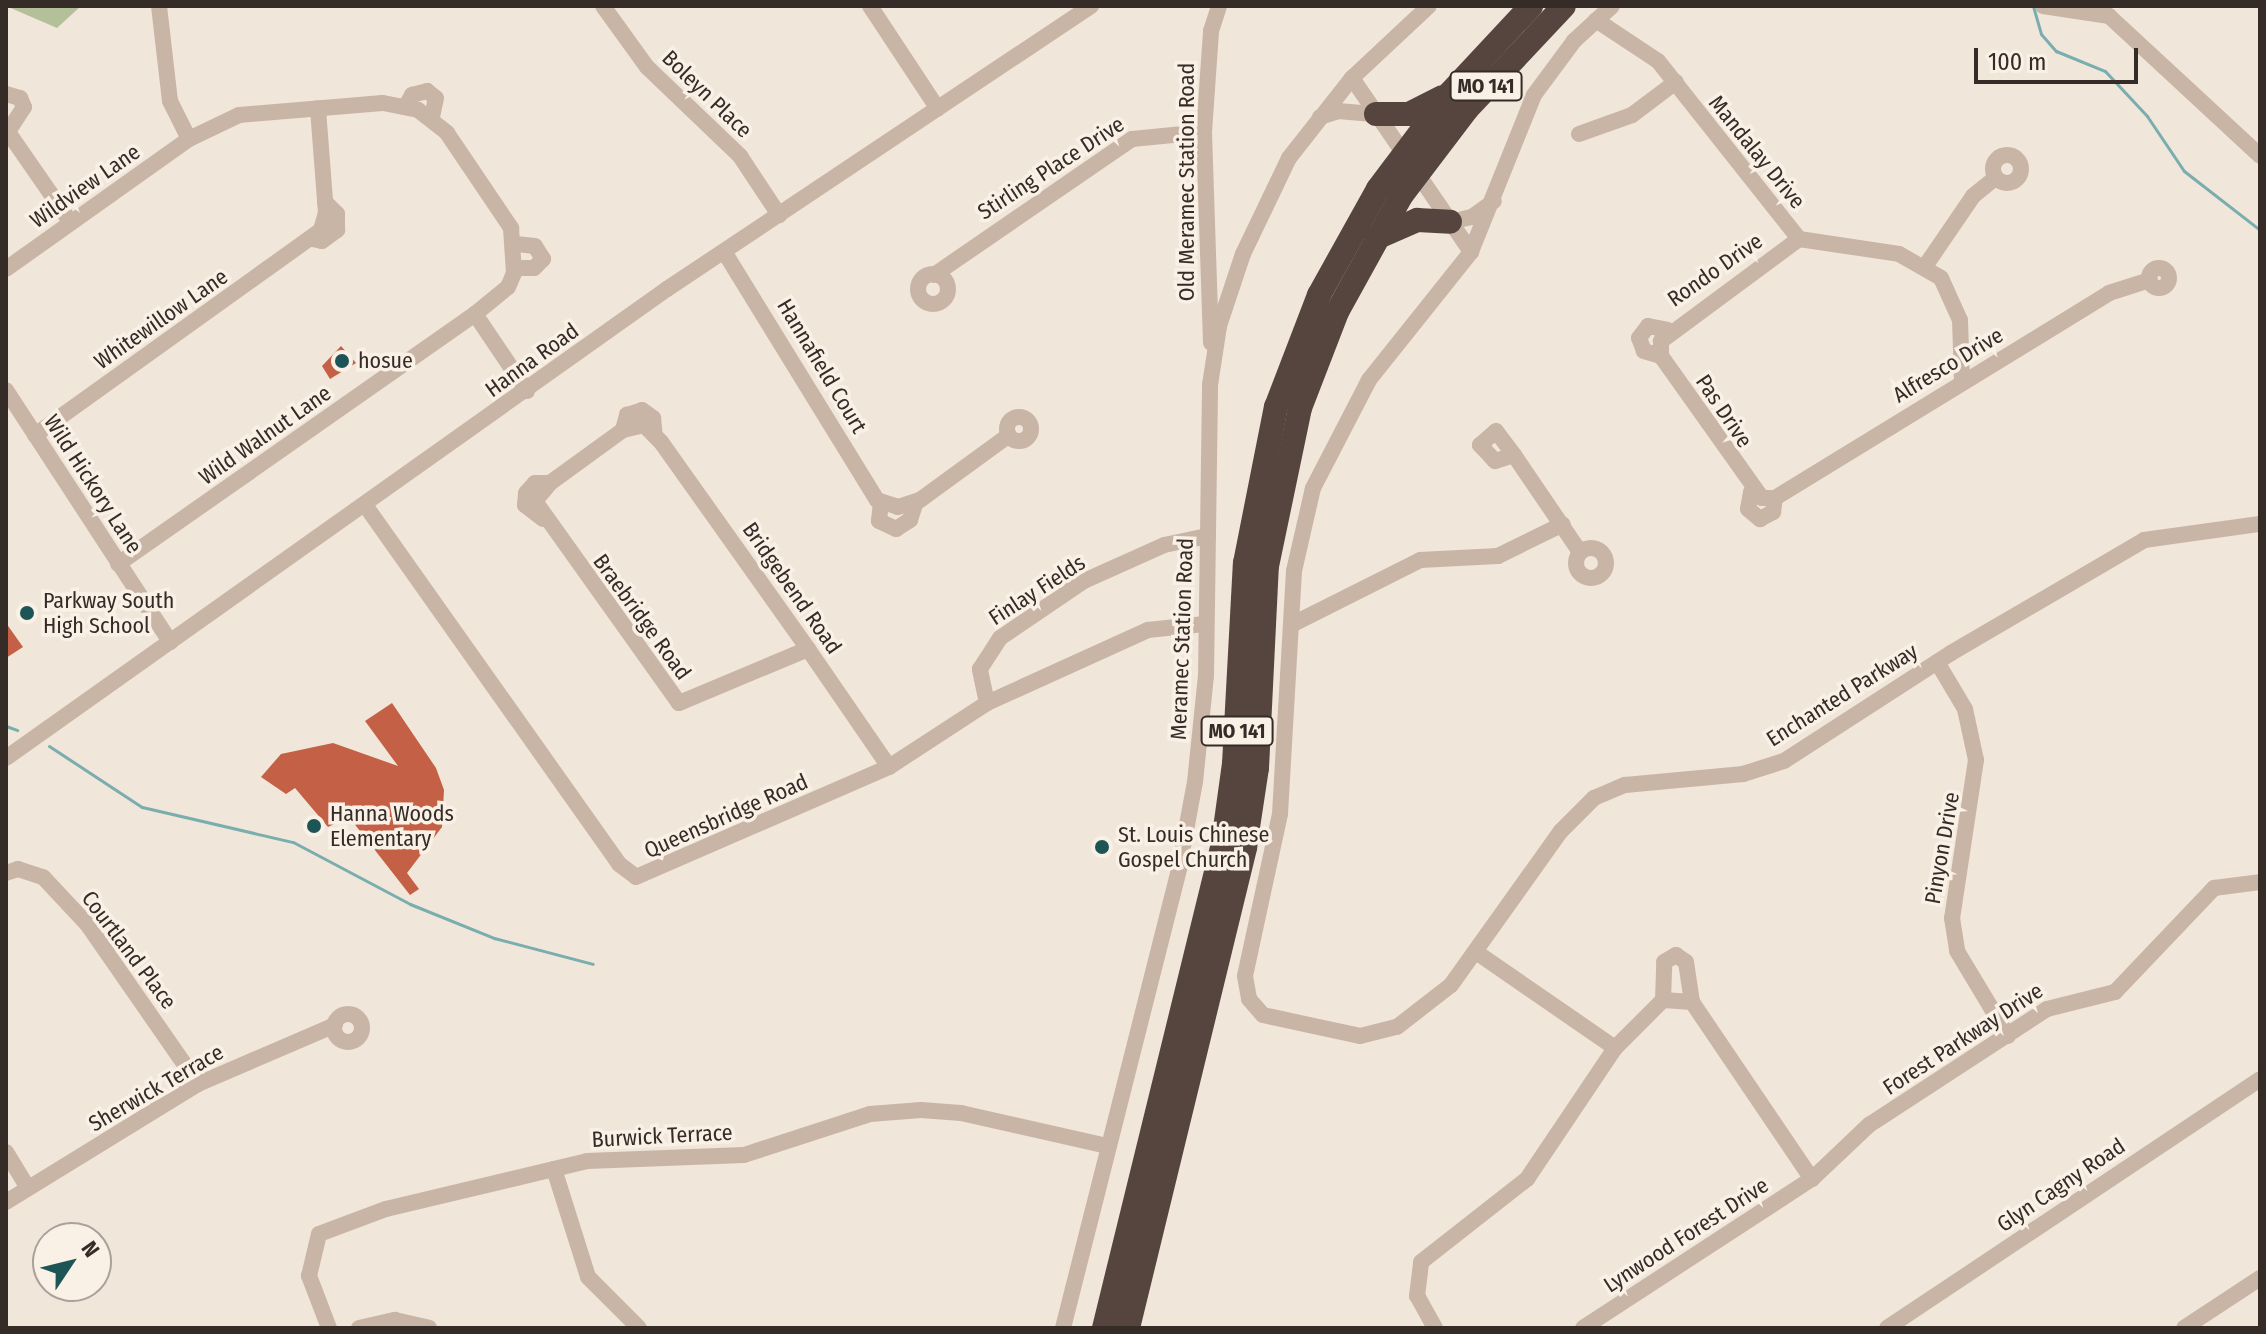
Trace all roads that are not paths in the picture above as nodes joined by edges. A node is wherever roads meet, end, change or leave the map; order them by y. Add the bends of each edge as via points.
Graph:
1 (159, 6) edge
2 (603, 6) edge
3 (870, 6) edge
4 (1091, 6) edge
5 (1219, 6) edge
6 (1429, 6) edge
7 (1531, 6) edge
8 (1564, 6) edge
9 (1612, 6) edge
10 (2051, 7) edge
11 (2111, 11) edge
12 (1596, 20) junction
13 (1352, 78) junction
14 (1676, 82) junction
15 (1450, 93) junction
16 (6, 94) edge
17 (318, 108) junction
18 (938, 109) junction
19 (1376, 114) junction
20 (1320, 117) junction
21 (7, 131) edge
22 (1204, 132) junction
23 (1579, 134) dead end
24 (189, 139) junction
25 (2260, 156) edge
26 (1410, 163) junction
27 (1995, 178) dead end
28 (1495, 200) junction
29 (779, 215) junction
30 (1450, 222) junction
31 (71, 223) junction
32 (1799, 239) junction
33 (1374, 240) junction
34 (515, 244) junction
35 (1471, 252) junction
36 (725, 253) junction
37 (1926, 265) junction
38 (514, 268) junction
39 (6, 269) edge
40 (934, 275) dead end
41 (2150, 280) dead end
42 (475, 314) junction
43 (1663, 342) joint
44 (1213, 358) junction
45 (1962, 381) junction
46 (6, 390) edge
47 (527, 391) junction
48 (35, 435) junction
49 (1009, 435) dead end
50 (1514, 455) dead end
51 (550, 483) junction
52 (1763, 496) joint
53 (535, 501) joint
54 (365, 505) junction
55 (544, 519) junction
56 (1563, 524) junction
57 (2260, 524) edge
58 (1208, 536) junction
59 (1580, 552) dead end
60 (118, 564) junction
61 (1205, 624) junction
62 (1291, 625) junction
63 (170, 642) junction
64 (808, 649) junction
65 (1937, 662) junction
66 (987, 703) junction
67 (6, 758) edge
68 (889, 767) junction
69 (6, 873) edge
70 (2260, 882) edge
71 (1476, 952) junction
72 (1663, 1000) junction
73 (1692, 1002) junction
74 (335, 1025) dead end
75 (2008, 1036) junction
76 (1615, 1048) junction
77 (2260, 1079) edge
78 (198, 1084) junction
79 (1108, 1146) junction
80 (1849, 1150) joint
81 (6, 1152) edge
82 (554, 1169) junction
83 (1812, 1179) junction
84 (28, 1188) junction
85 (6, 1202) edge
86 (2259, 1279) edge
87 (329, 1328) edge
88 (359, 1328) edge
89 (429, 1328) edge
90 (639, 1328) edge
91 (1063, 1328) edge
92 (1104, 1328) edge
93 (1128, 1328) edge
94 (1435, 1328) edge
95 (1583, 1328) edge
96 (1887, 1328) edge
97 (2184, 1328) edge

1 - 24 street via 170,101
2 - 29 street, Boleyn Place via 647,67 740,156
3 - 18 street
4 - 18 street, Hanna Road
5 - 22 street, Old Meramec Station Road via 1211,31
6 - 13 street, Meramec Station Road
7 - 15 highway, MO 141
8 - 26 highway, MO 141
9 - 12 street
10 - 11 street
11 - 25 street
12 - 14 street, Mandalay Drive via 1640,46
12 - 28 street via 1534,95
13 - 19 street
13 - 20 street, Meramec Station Road
14 - 23 street via 1632,115
14 - 32 street, Mandalay Drive
15 - 19 highway via 1409,114
15 - 26 highway, MO 141
16 - 21 street via 20,98 24,107
17 - 24 street, Wildview Lane via 239,115
17 - 34 street, Wildview Lane via 406,106 432,117 458,144
17 - 48 street, Whitewillow Lane via 325,202 324,223 312,239
18 - 29 street, Hanna Road
19 - 20 street via 1338,111
19 - 26 street
20 - 44 street, Meramec Station Road via 1289,158 1243,254
21 - 31 street
22 - 40 street, Stirling Place Drive via 1132,139
22 - 44 street, Old Meramec Station Road via 1205,287
24 - 31 street, Wildview Lane
26 - 30 street
26 - 33 highway, MO 141
26 - 92 highway, MO 141 via 1319,295 1265,446 1245,563 1234,764 1223,843
27 - 37 street via 1973,196
28 - 30 street via 1472,217
28 - 35 street
29 - 36 street, Hanna Road
30 - 33 highway via 1417,220
30 - 35 street
31 - 39 street, Wildview Lane
32 - 37 street, Mandalay Drive via 1872,247
32 - 43 street, Rondo Drive
33 - 93 highway, MO 141 via 1312,372 1280,487 1245,847
34 - 38 street
34 - 38 street via 535,246 543,259 534,268
35 - 62 street via 1381,362 1331,442 1305,515
36 - 47 street, Hanna Road
36 - 49 street, Hannafield Court via 881,502 898,507 916,502
37 - 45 street via 1957,309
38 - 42 street, Wild Walnut Lane via 508,287
41 - 45 street, Alfresco Drive via 2109,293
42 - 47 street
42 - 60 street, Wild Walnut Lane
43 - 52 street, Pas Drive
44 - 58 street, Meramec Station Road
45 - 52 street, Alfresco Drive
46 - 48 street, Wild Hickory Lane
47 - 54 street, Hanna Road
48 - 60 street, Wild Hickory Lane
50 - 56 street
51 - 53 street, Bridgebend Road
51 - 55 street, Braebridge Road via 535,483 526,493 525,505
51 - 64 street, Bridgebend Road via 623,430 644,425
53 - 55 street, Braebridge Road
54 - 63 street, Hanna Road
54 - 68 street, Queensbridge Road via 628,873 657,871
55 - 64 street, Braebridge Road via 679,703
56 - 59 street
56 - 62 street via 1498,556 1420,560
57 - 65 street, Enchanted Parkway via 2155,536
58 - 61 street, Meramec Station Road
58 - 66 street, Finlay Fields via 1164,545 1084,581 1000,638 980,669
60 - 63 street, Wild Hickory Lane
61 - 66 street, Queensbridge Road via 1148,630
61 - 79 street, Meramec Station Road via 1202,726 1179,868
62 - 71 street, Enchanted Parkway via 1280,814 1245,976 1249,999 1263,1015 1282,1021 1378,1034 1435,1001
63 - 67 street, Hanna Road
64 - 68 street, Bridgebend Road
65 - 71 street, Enchanted Parkway via 1784,761 1743,774 1625,785 1594,798 1561,831
65 - 75 street, Pinyon Drive via 1965,709 1976,760 1952,918 1957,951
66 - 68 street, Queensbridge Road
69 - 78 street, Courtland Place via 18,869 43,877 87,924
70 - 75 street, Forest Parkway Drive via 2214,888 2115,992 2068,999
71 - 76 street
72 - 73 street
72 - 73 street via 1664,962 1676,955 1686,962
72 - 76 street
73 - 83 street
74 - 78 street, Sherwick Terrace
75 - 80 street, Forest Parkway Drive via 1869,1125
76 - 94 street via 1527,1179 1421,1262 1417,1296
77 - 96 street, Glyn Cagny Road
78 - 84 street, Sherwick Terrace
79 - 82 street, Burwick Terrace via 961,1113 921,1110 870,1114 744,1155 587,1161
79 - 91 street, Meramec Station Road
80 - 83 street, Lynwood Forest Drive
81 - 84 street
82 - 87 street, Burwick Terrace via 386,1209 319,1234 309,1276
82 - 90 street via 588,1277 609,1305
83 - 95 street, Lynwood Forest Drive
84 - 85 street, Sherwick Terrace
86 - 97 street
88 - 89 street via 395,1320

